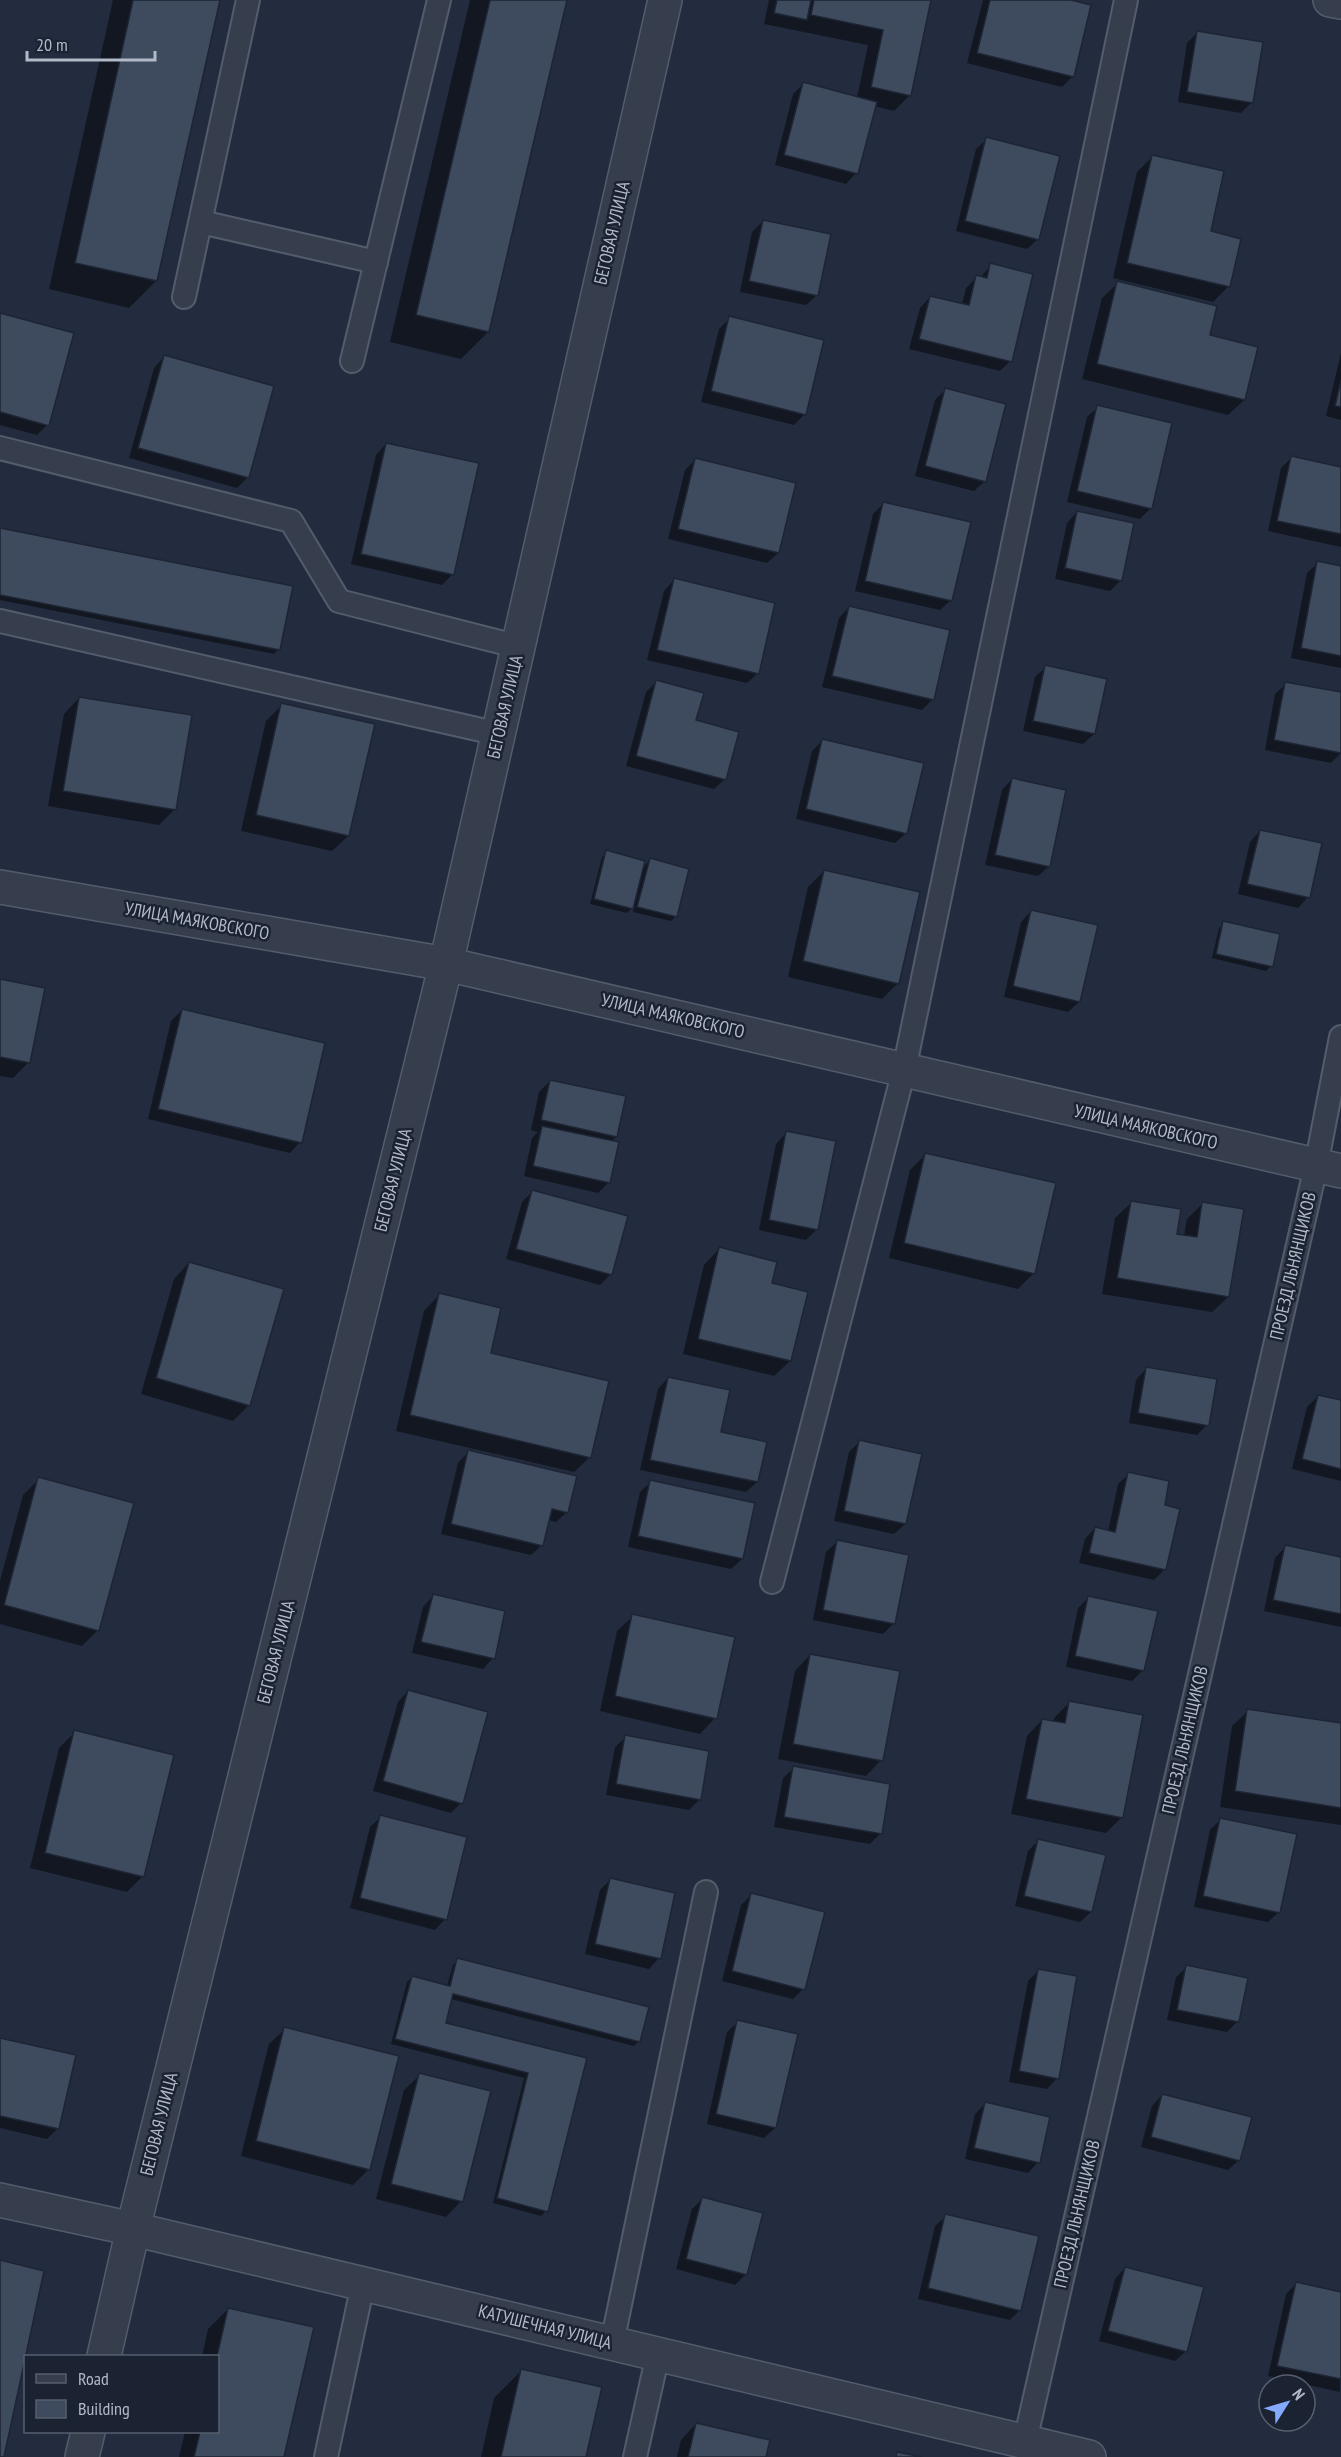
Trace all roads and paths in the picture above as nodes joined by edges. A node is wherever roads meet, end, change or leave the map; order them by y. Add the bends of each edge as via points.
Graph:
1 (248, 0) edge
2 (439, 0) edge
3 (665, 0) edge
4 (1126, 0) edge
5 (1330, 0) edge
6 (1341, 2) edge
7 (201, 222) junction
8 (376, 262) junction
9 (184, 297) dead end
10 (352, 361) dead end
11 (0, 448) edge
12 (0, 621) edge
13 (519, 647) junction
14 (499, 734) junction
15 (0, 887) edge
16 (446, 964) junction
17 (1341, 1037) edge
18 (904, 1070) junction
19 (1328, 1169) edge
20 (772, 1582) dead end
21 (706, 1892) dead end
22 (0, 2200) edge
23 (133, 2229) junction
24 (363, 2284) junction
25 (612, 2343) junction
26 (657, 2354) junction
27 (104, 2355) edge
28 (88, 2433) edge
29 (1037, 2448) edge
30 (82, 2457) edge
31 (326, 2457) edge
32 (634, 2457) edge
33 (1089, 2457) edge

1 - 7 lane
2 - 8 lane
3 - 13 street, БЕГОВАЯ УЛИЦА
4 - 18 lane
5 - 6 street
7 - 8 lane
7 - 9 lane
8 - 10 lane
11 - 13 lane via 291,521 339,601
12 - 14 lane
13 - 14 street, БЕГОВАЯ УЛИЦА
14 - 16 street, БЕГОВАЯ УЛИЦА
15 - 16 street, УЛИЦА МАЯКОВСКОГО
16 - 18 street, УЛИЦА МАЯКОВСКОГО
16 - 23 street, БЕГОВАЯ УЛИЦА
17 - 19 lane, ПРОЕЗД ЛЬНЯНЩИКОВ
18 - 19 street, УЛИЦА МАЯКОВСКОГО
18 - 20 lane
19 - 29 lane, ПРОЕЗД ЛЬНЯНЩИКОВ
21 - 25 lane
22 - 23 street, КАТУШЕЧНАЯ УЛИЦА
23 - 24 street, КАТУШЕЧНАЯ УЛИЦА
23 - 27 street, БЕГОВАЯ УЛИЦА
24 - 25 street, КАТУШЕЧНАЯ УЛИЦА
24 - 31 lane
25 - 26 street, КАТУШЕЧНАЯ УЛИЦА
26 - 29 street, КАТУШЕЧНАЯ УЛИЦА
26 - 32 lane
28 - 30 street
29 - 33 street, КАТУШЕЧНАЯ УЛИЦА

